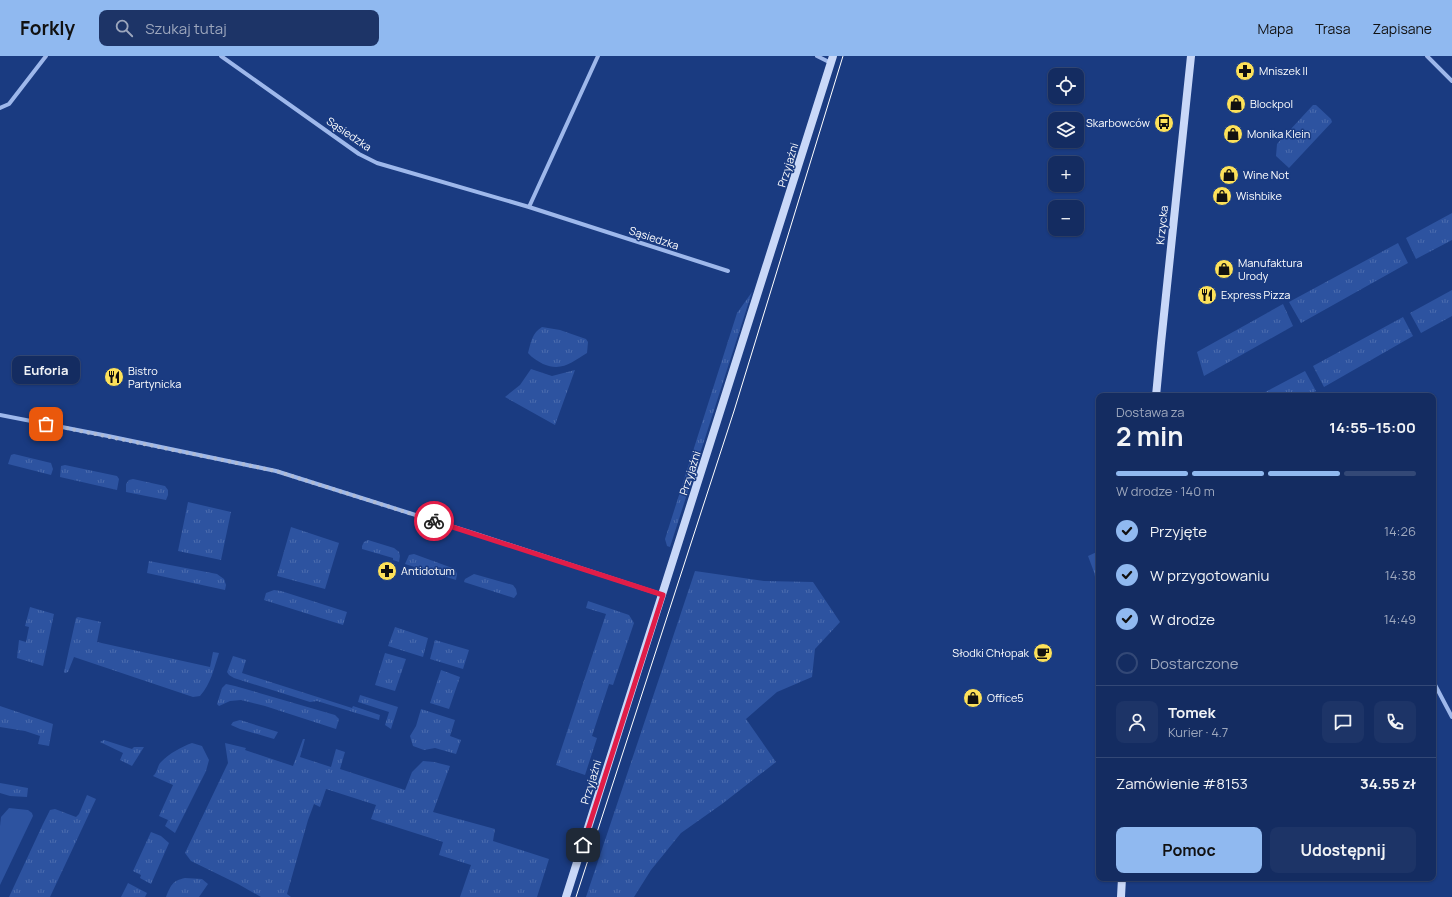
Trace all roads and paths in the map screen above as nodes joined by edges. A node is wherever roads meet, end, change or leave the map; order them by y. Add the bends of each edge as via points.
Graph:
1 (46, 56) edge
2 (220, 56) edge
3 (598, 56) edge
4 (817, 56) edge
5 (1191, 56) edge
6 (1427, 56) edge
7 (832, 59) edge
8 (1452, 81) edge
9 (0, 108) edge
10 (529, 207) junction
11 (728, 271) dead end
12 (1156, 393) edge
13 (0, 415) edge
14 (663, 595) junction
15 (1436, 687) edge
16 (1452, 717) edge
17 (1122, 881) edge
18 (566, 897) edge
19 (1121, 897) edge

1 - 9 street via 9,104
2 - 10 street, Sąsiedzka via 359,154 377,162
3 - 10 street
4 - 7 street
5 - 12 street, Krzycka
6 - 8 street
7 - 14 street, Przyjaźni
10 - 11 street, Sąsiedzka
13 - 14 street via 276,471
14 - 18 street, Przyjaźni
15 - 16 street
17 - 19 street

